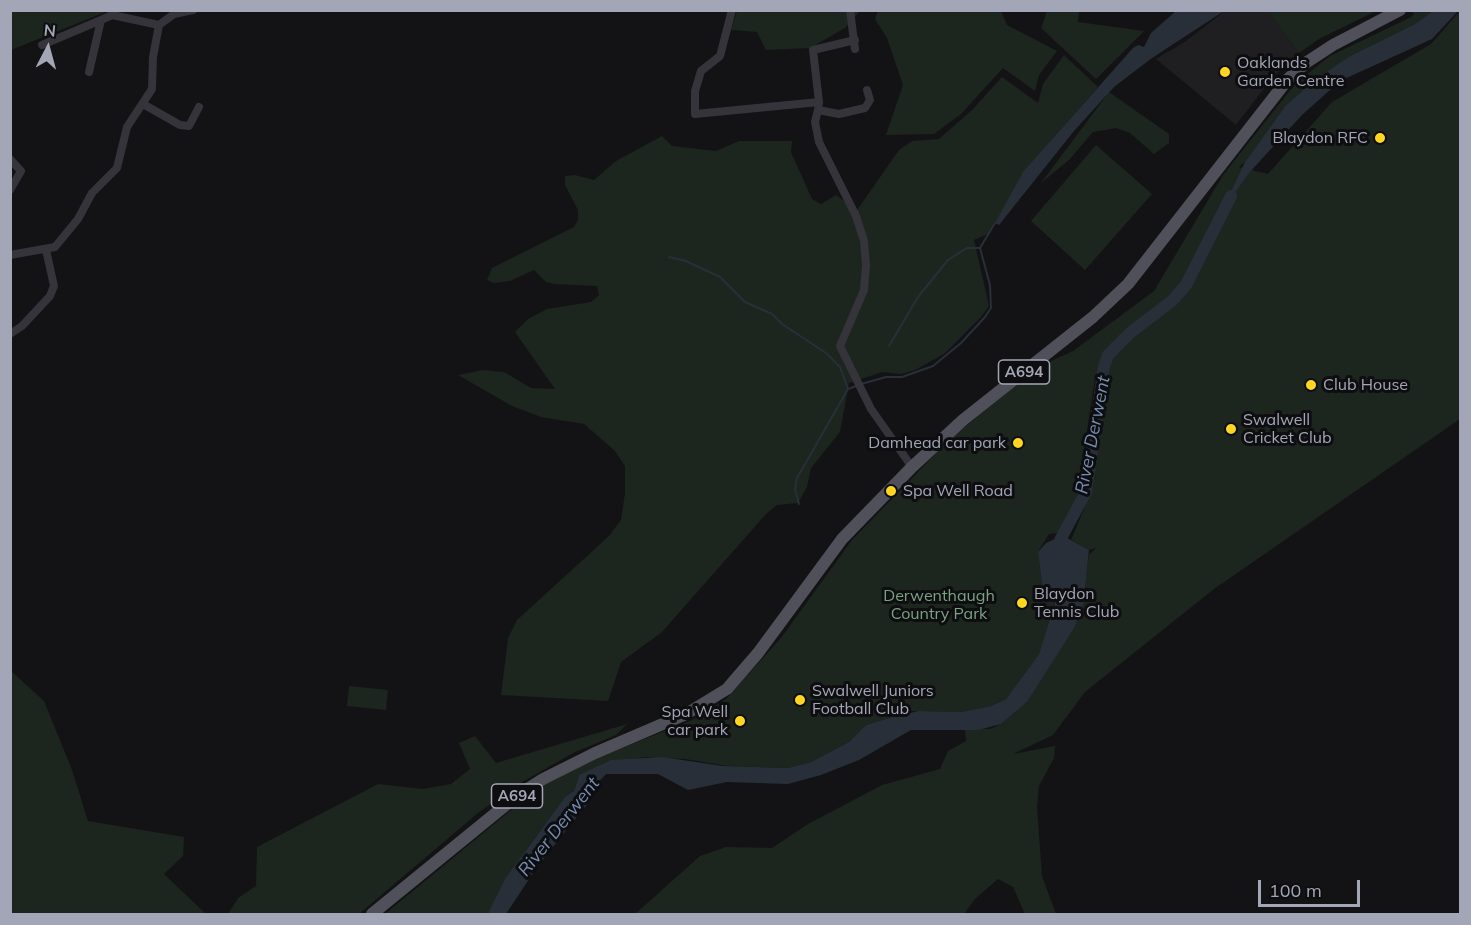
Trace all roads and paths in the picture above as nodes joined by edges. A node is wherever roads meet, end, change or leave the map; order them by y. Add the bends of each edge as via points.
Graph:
1 (732, 10) edge
2 (850, 10) edge
3 (1400, 10) edge
4 (188, 11) edge
5 (101, 20) junction
6 (159, 25) junction
7 (42, 45) dead end
8 (89, 72) dead end
9 (867, 90) dead end
10 (143, 104) junction
11 (818, 106) junction
12 (199, 107) dead end
13 (10, 159) edge
14 (10, 190) edge
15 (46, 250) junction
16 (10, 255) edge
17 (10, 334) edge
18 (912, 467) junction
19 (372, 915) edge

1 - 11 street via 720,56 701,71 695,91 695,114
2 - 11 street via 855,44 813,50
3 - 18 main road, A694 via 1333,45 1298,70 1273,96 1142,268 1116,296 963,420
4 - 6 street via 166,18
5 - 6 street via 112,15
5 - 7 street
5 - 8 street
6 - 10 street via 152,89
9 - 11 street via 870,100 865,108 839,114
10 - 12 street via 189,126
10 - 15 street via 127,127 117,168 92,193 60,242
11 - 18 street via 815,122 819,142 856,216 864,241 864,290 840,346 863,395
13 - 14 street via 21,171
15 - 16 street
15 - 17 street via 54,286 50,296
18 - 19 main road, A694 via 842,539 758,653 727,688 686,714 543,779 518,795

